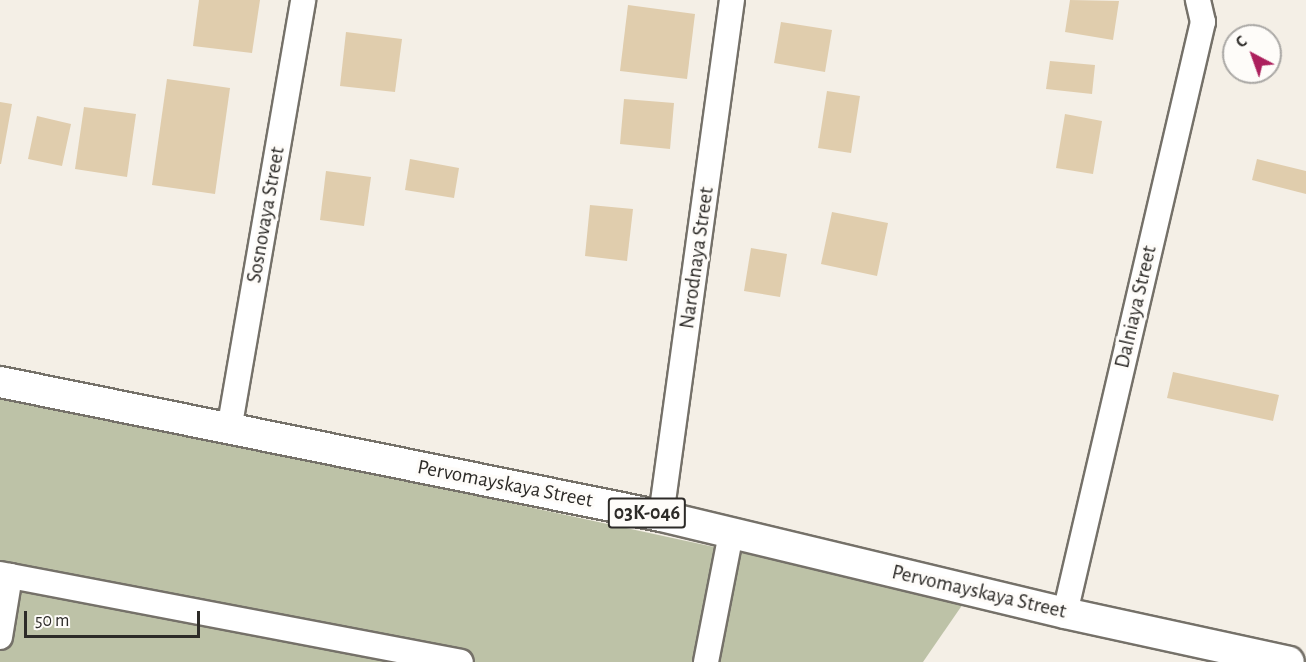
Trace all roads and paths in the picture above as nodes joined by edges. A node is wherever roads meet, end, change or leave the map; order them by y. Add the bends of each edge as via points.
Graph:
1 (303, 0) edge
2 (732, 0) edge
3 (1198, 0) edge
4 (0, 382) edge
5 (229, 429) junction
6 (661, 516) junction
7 (731, 533) junction
8 (5, 575) edge
9 (1065, 613) junction
10 (0, 637) edge
11 (460, 662) edge
12 (706, 662) edge
13 (1289, 662) edge

1 - 5 street, Sosnovaya Street
2 - 6 street, Narodnaya Street
3 - 9 street, Dalniaya Street via 1203,22
4 - 5 main road, Pervomayskaya Street / 03К-046
5 - 6 main road, Pervomayskaya Street / 03К-046
6 - 7 main road, Pervomayskaya Street / 03К-046
7 - 9 main road, Pervomayskaya Street / 03К-046
7 - 12 street
8 - 10 street
8 - 11 street
9 - 13 main road, Pervomayskaya Street / 03К-046

